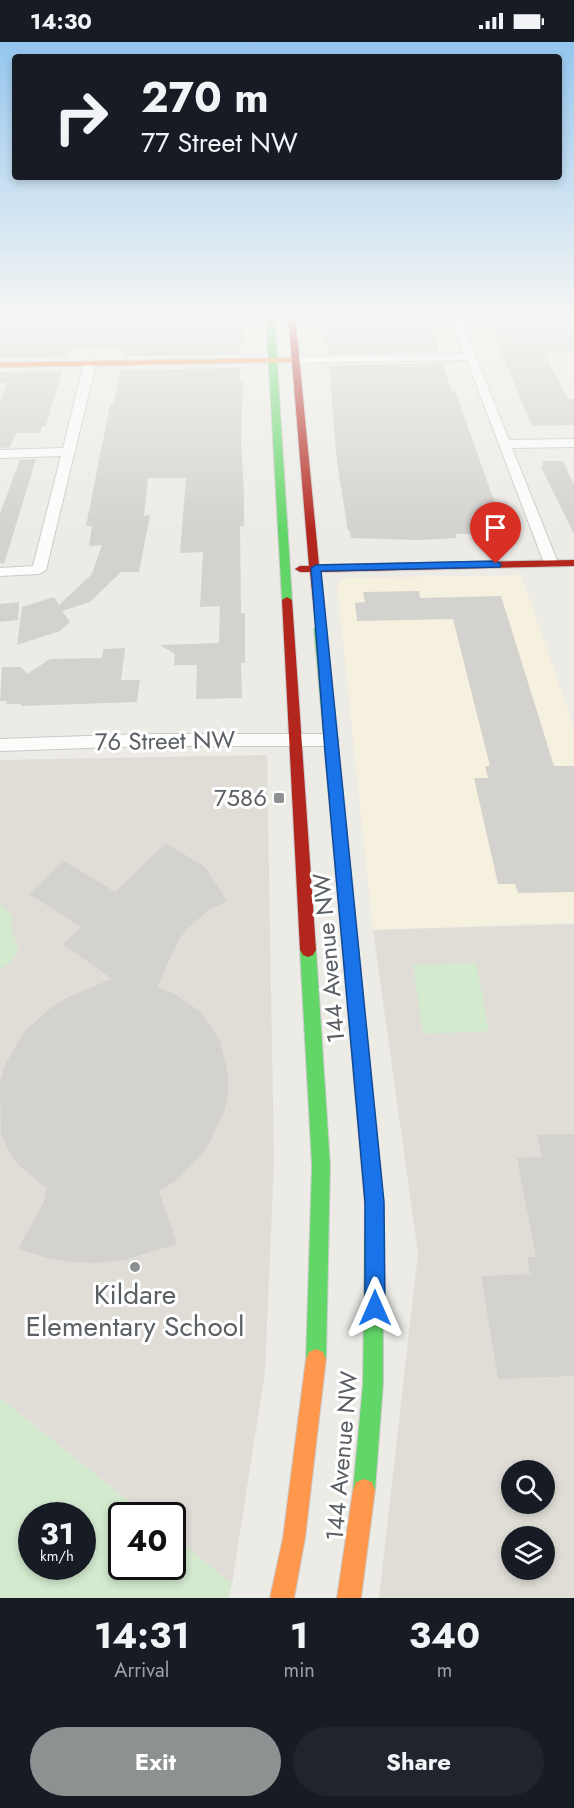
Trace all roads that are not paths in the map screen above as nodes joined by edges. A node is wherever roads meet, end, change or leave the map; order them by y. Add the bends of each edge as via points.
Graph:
1 (84, 387) edge
2 (275, 387) edge
3 (298, 387) edge
4 (483, 387) edge
5 (574, 443) edge
6 (506, 444) junction
7 (68, 452) junction
8 (0, 454) edge
9 (551, 563) junction
10 (574, 563) edge
11 (316, 568) junction
12 (287, 569) junction
13 (0, 572) edge
14 (295, 740) junction
15 (330, 740) junction
16 (0, 745) edge
17 (282, 1598) edge
18 (349, 1598) edge

1 - 7 street
2 - 12 street, 144 Avenue NW
3 - 11 street, 144 Avenue NW
4 - 6 street
5 - 6 street
6 - 9 street
7 - 8 street
7 - 13 street via 39,570
9 - 10 street
9 - 11 street
11 - 12 street
11 - 15 street, 144 Avenue NW
12 - 14 street, 144 Avenue NW
14 - 15 street, 76 Street NW
14 - 16 street, 76 Street NW
14 - 17 street, 144 Avenue NW via 321,1165 318,1342 294,1538
15 - 18 street, 144 Avenue NW via 374,1202 375,1330 369,1454

